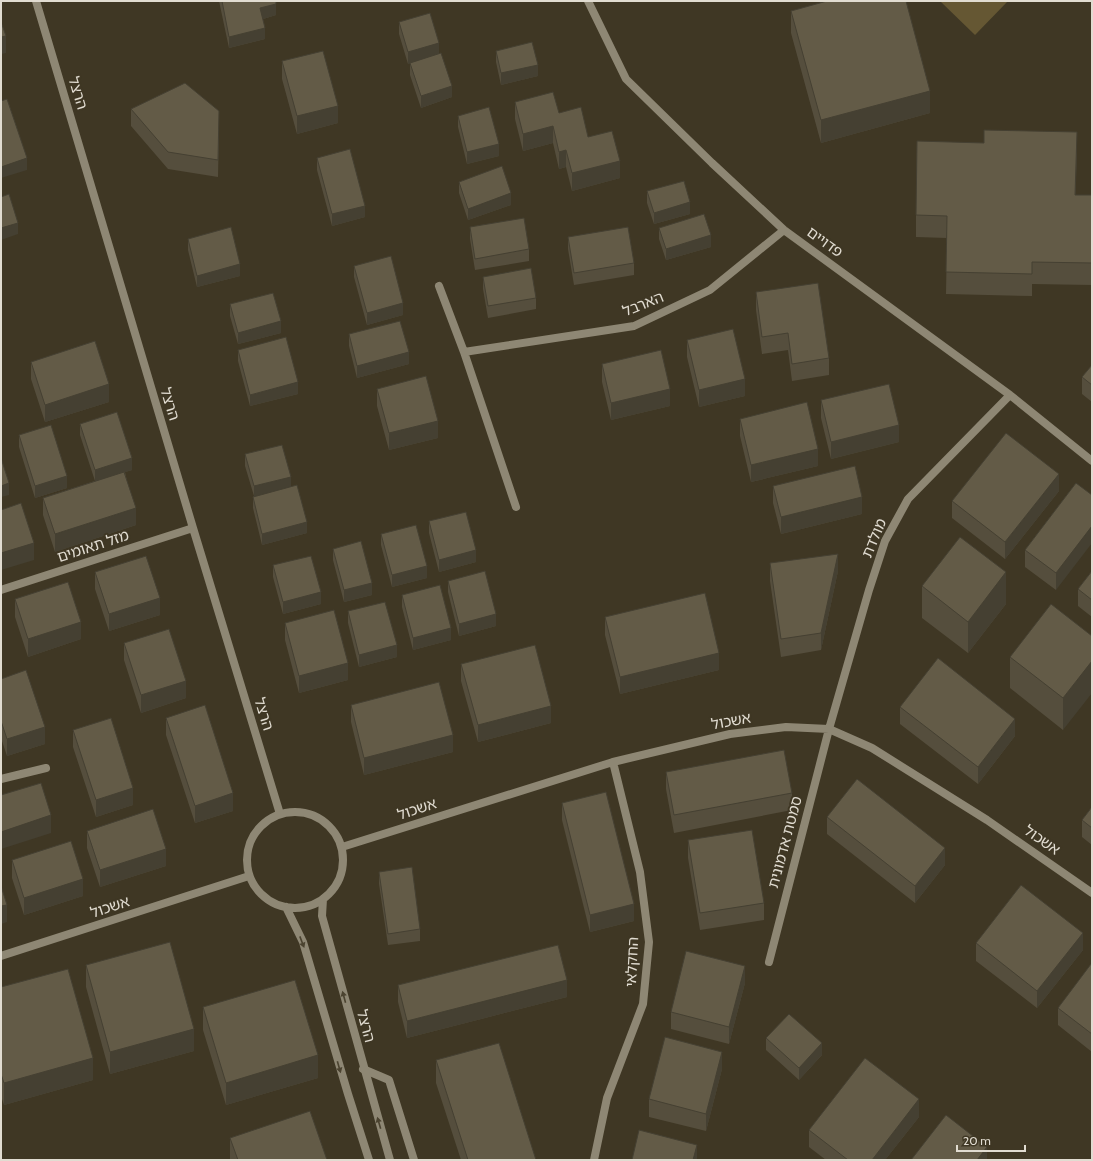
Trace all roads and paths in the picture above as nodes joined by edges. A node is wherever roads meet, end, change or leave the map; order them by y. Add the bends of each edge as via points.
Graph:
1 (36, 1) edge
2 (588, 1) edge
3 (784, 230) junction
4 (439, 286) dead end
5 (464, 352) junction
6 (1010, 395) junction
7 (1092, 461) edge
8 (516, 507) dead end
9 (193, 528) junction
10 (1, 590) edge
11 (829, 729) junction
12 (613, 762) junction
13 (46, 768) dead end
14 (1, 779) edge
15 (280, 814) junction
16 (342, 848) junction
17 (250, 876) junction
18 (1092, 893) edge
19 (323, 899) junction
20 (286, 907) junction
21 (1, 956) edge
22 (769, 962) dead end
23 (363, 1068) junction
24 (370, 1160) edge
25 (390, 1160) edge
26 (414, 1160) edge
27 (594, 1160) edge

1 - 9 street, הרצל
2 - 3 street, פדויים via 626,79
3 - 5 street, הארבל via 710,290 634,326
3 - 6 street, פדויים
4 - 5 street
5 - 8 street
6 - 7 street, פדויים
6 - 11 street, מולדת via 908,499 883,548
9 - 10 street, מזל תאומים
9 - 15 street, הרצל
11 - 12 street, אשכול via 786,726 730,734
11 - 18 street, אשכול via 872,748 987,820
11 - 22 street, סמטת אדמונית
12 - 16 street, אשכול
12 - 27 street, החקלאי via 640,872 649,942 643,1004 607,1098
13 - 14 street
15 - 16 street via 308,813 323,820 335,832
15 - 17 street via 265,822 254,834 248,850 247,866
16 - 19 street via 342,873 335,888
17 - 20 street via 258,891 271,901
17 - 21 street, אשכול
19 - 20 street via 307,906
23 -> 19 street, הרצל via 322,916
20 -> 24 street via 303,942
25 -> 23 street, הרצל
23 - 26 street via 389,1080

